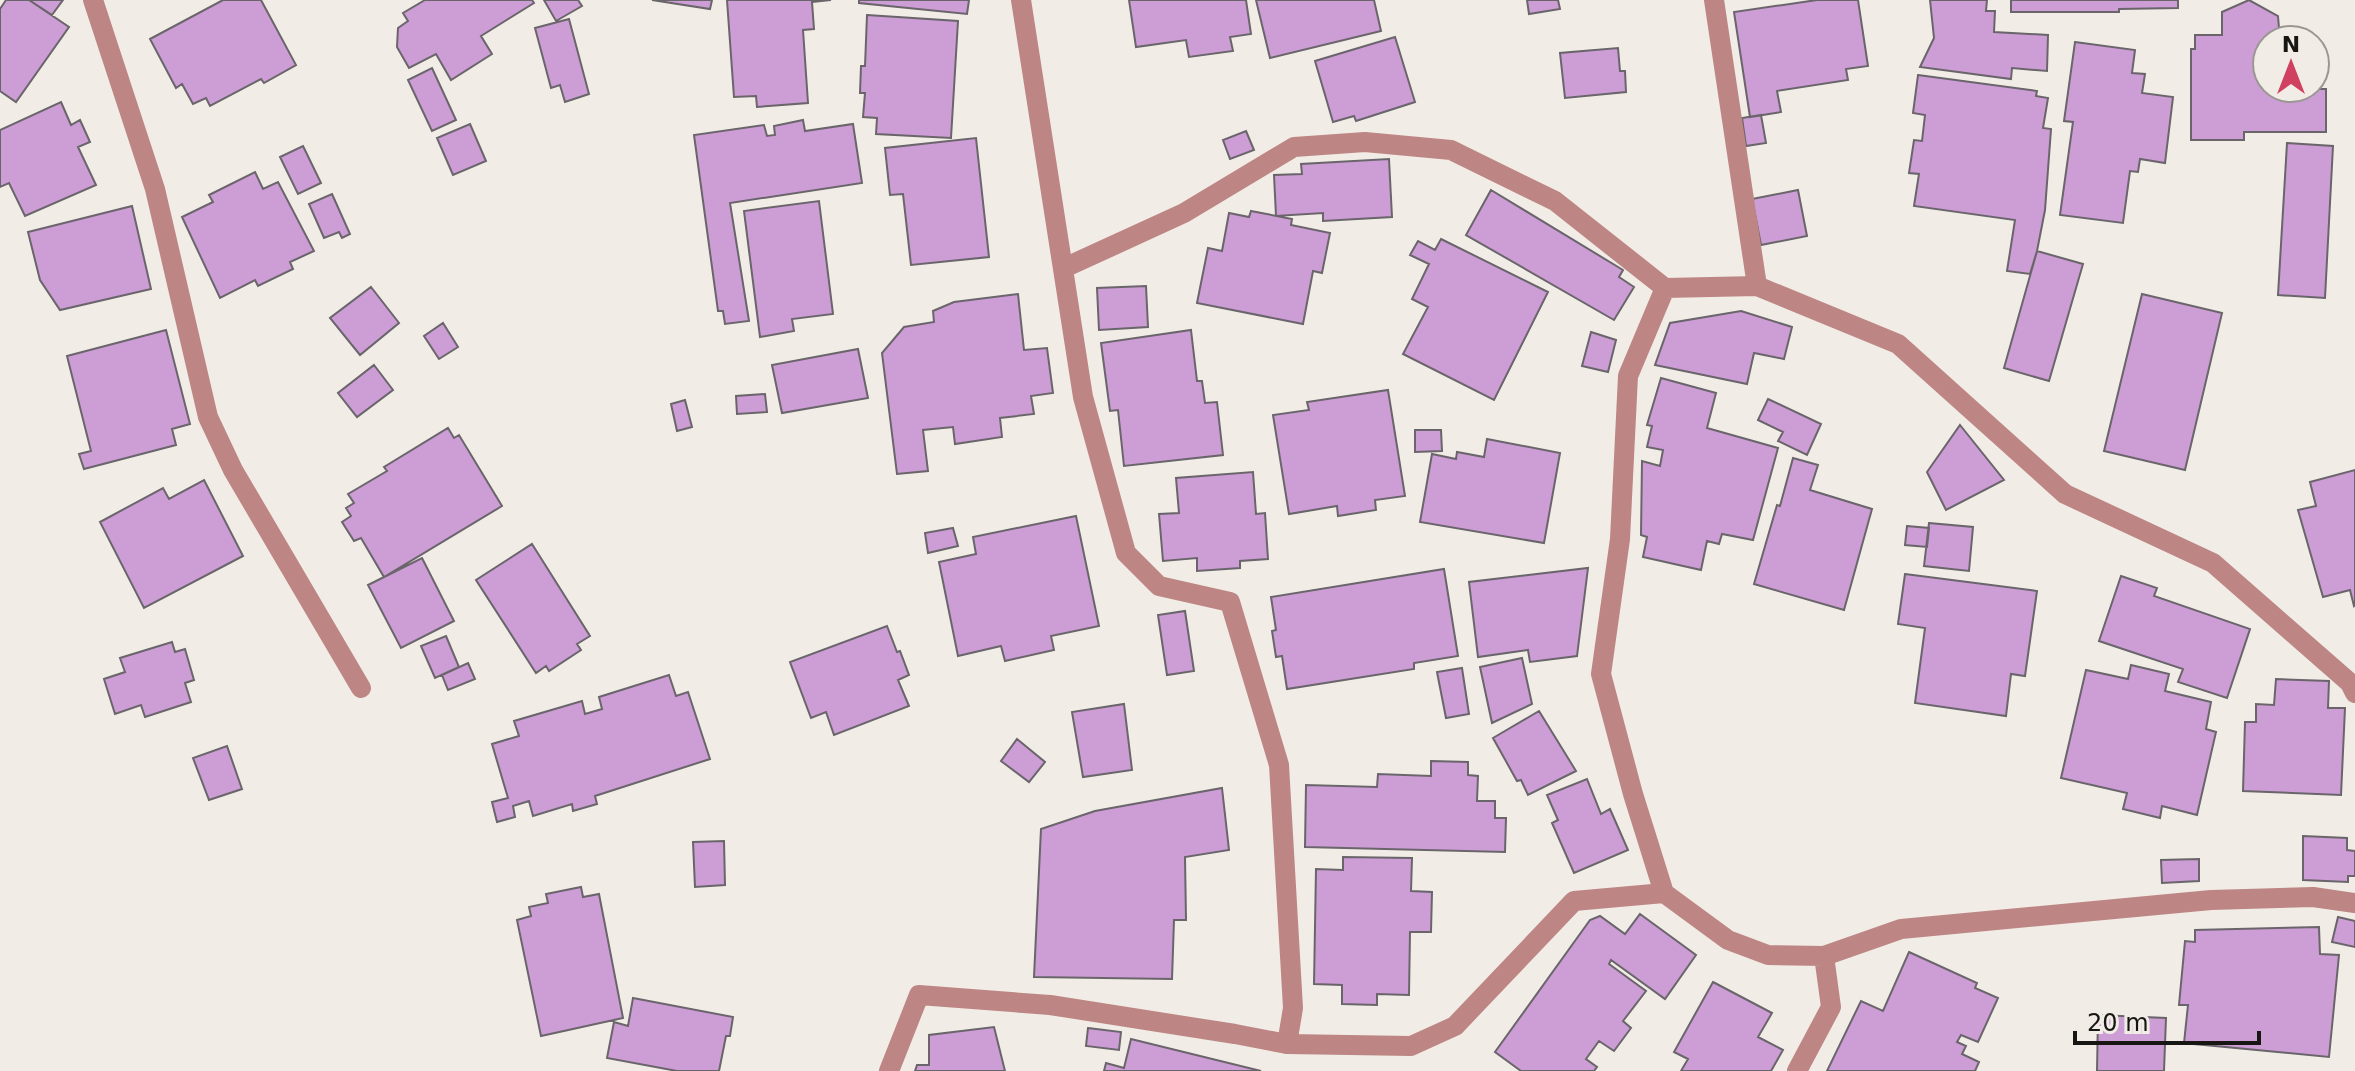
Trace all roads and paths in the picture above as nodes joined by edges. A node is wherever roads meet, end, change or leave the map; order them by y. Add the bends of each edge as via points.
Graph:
1 (93, 0) edge
2 (1021, 0) edge
3 (1714, 0) edge
4 (1064, 268) junction
5 (1757, 286) junction
6 (1665, 288) junction
7 (361, 688) dead end
8 (2355, 693) edge
9 (1664, 893) junction
10 (2355, 903) edge
11 (1824, 956) junction
12 (1287, 1044) junction
13 (889, 1071) edge
14 (1797, 1071) edge

1 - 7 street via 155,189 208,417 233,470
2 - 4 street
3 - 5 street
4 - 6 street via 1184,213 1294,147 1365,142 1451,150 1555,201
4 - 12 street via 1083,397 1126,553 1159,586 1230,602 1279,765 1293,1008
5 - 6 street
5 - 8 street via 1898,344 2065,494 2213,563
6 - 9 street via 1628,376 1620,539 1601,674
9 - 11 street via 1728,940 1768,955
9 - 12 street via 1574,901 1455,1026 1411,1046
10 - 11 street via 2313,897 2211,900 1901,929
11 - 14 street via 1831,1007
12 - 13 street via 1050,1005 919,995

